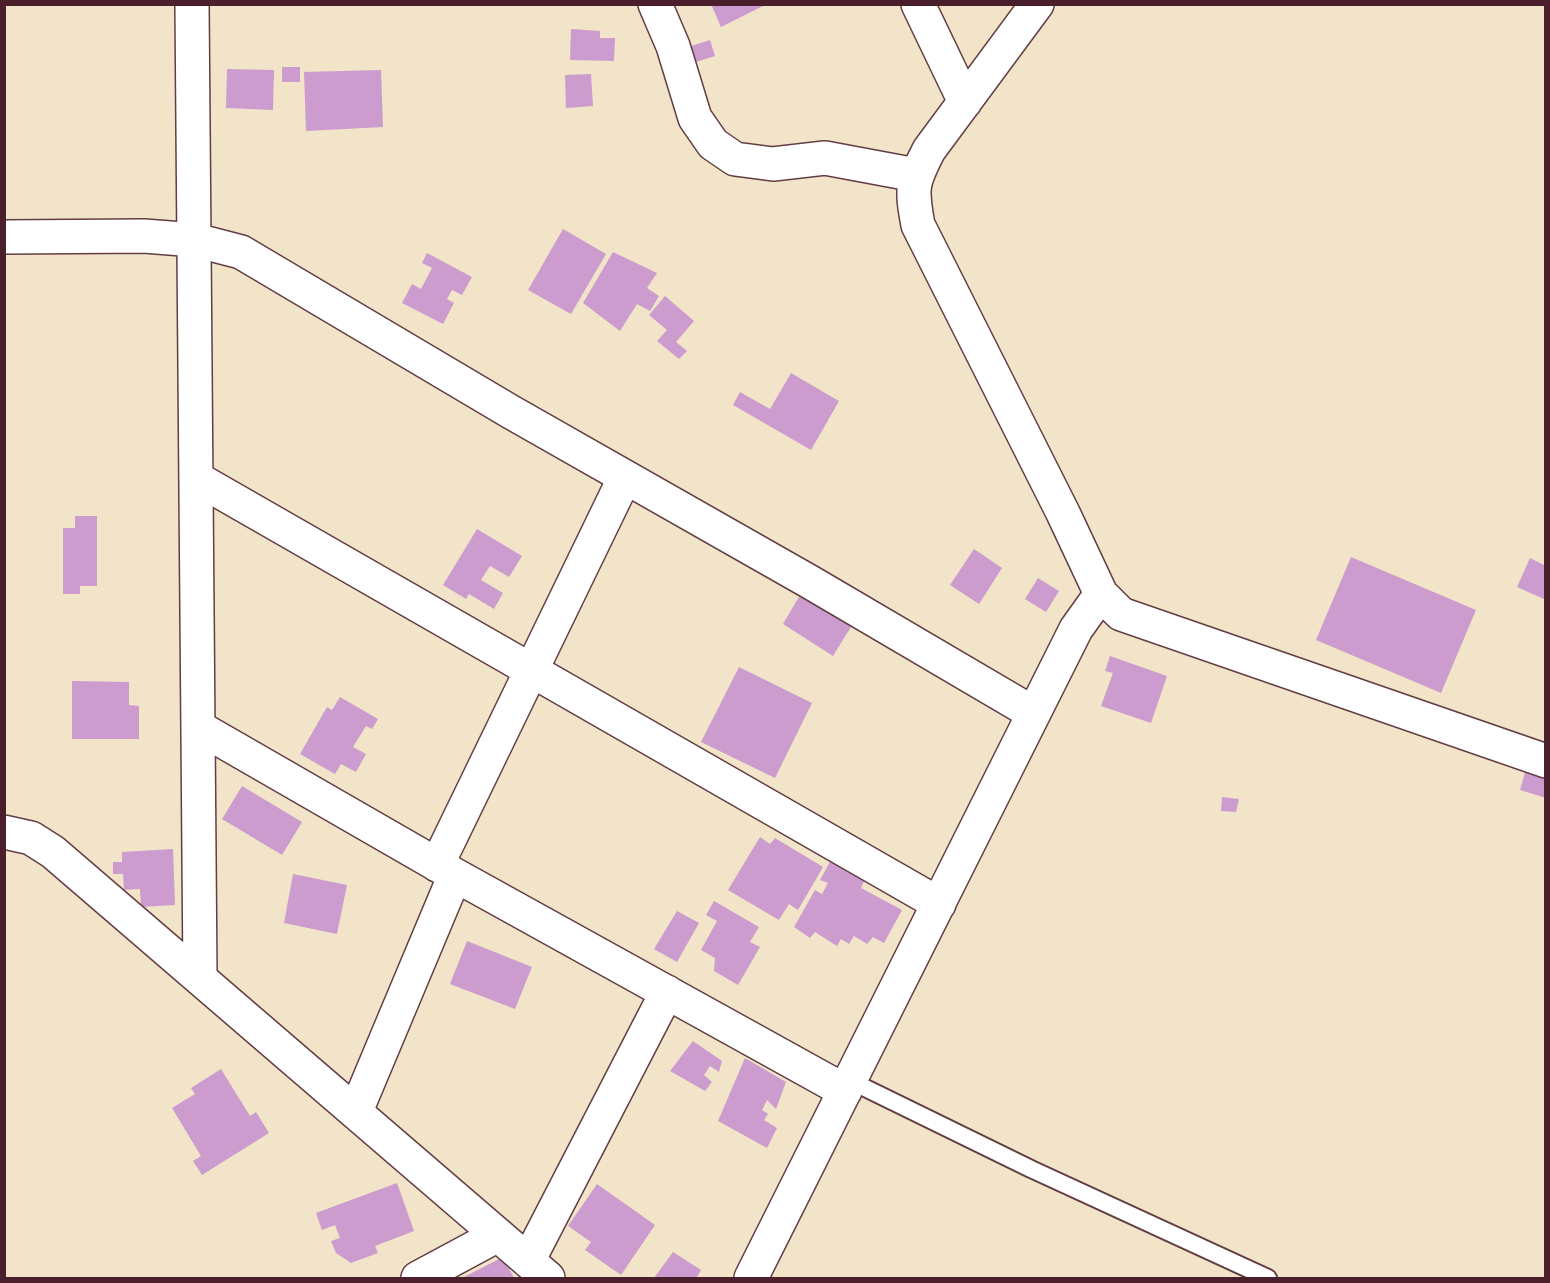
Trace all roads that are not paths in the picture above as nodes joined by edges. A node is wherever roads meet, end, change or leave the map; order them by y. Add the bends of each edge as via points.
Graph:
1 (192, 4) edge
2 (655, 4) edge
3 (918, 4) edge
4 (1037, 4) edge
5 (965, 102) junction
6 (916, 175) junction
7 (4, 237) edge
8 (195, 240) junction
9 (625, 477) junction
10 (196, 478) junction
11 (1101, 594) junction
12 (532, 669) junction
13 (1033, 713) junction
14 (198, 727) junction
15 (1545, 761) edge
16 (4, 832) edge
17 (446, 870) junction
18 (939, 904) junction
19 (200, 976) junction
20 (667, 992) junction
21 (848, 1086) junction
22 (356, 1111) junction
23 (498, 1236) junction
24 (538, 1270) edge
25 (418, 1278) edge
26 (751, 1278) edge
27 (1268, 1278) edge

1 - 8 street
2 - 6 street via 673,46 695,118 713,144 735,159 773,164 825,158
3 - 5 street
4 - 5 street
5 - 6 street via 929,150
6 - 11 street via 913,196 918,225
7 - 8 street via 144,236
8 - 9 street via 241,252
8 - 10 street
9 - 12 street
9 - 13 street
10 - 12 street
10 - 14 street
11 - 13 street via 1076,629
11 - 15 street via 1121,614
12 - 17 street
12 - 18 street
13 - 18 street
14 - 17 street
14 - 19 street
16 - 19 street via 31,838 53,852
17 - 20 street
17 - 22 street
18 - 21 street
19 - 22 street
20 - 21 street
20 - 24 street
21 - 26 street
21 - 27 lane
22 - 23 street
23 - 24 street
23 - 25 street

